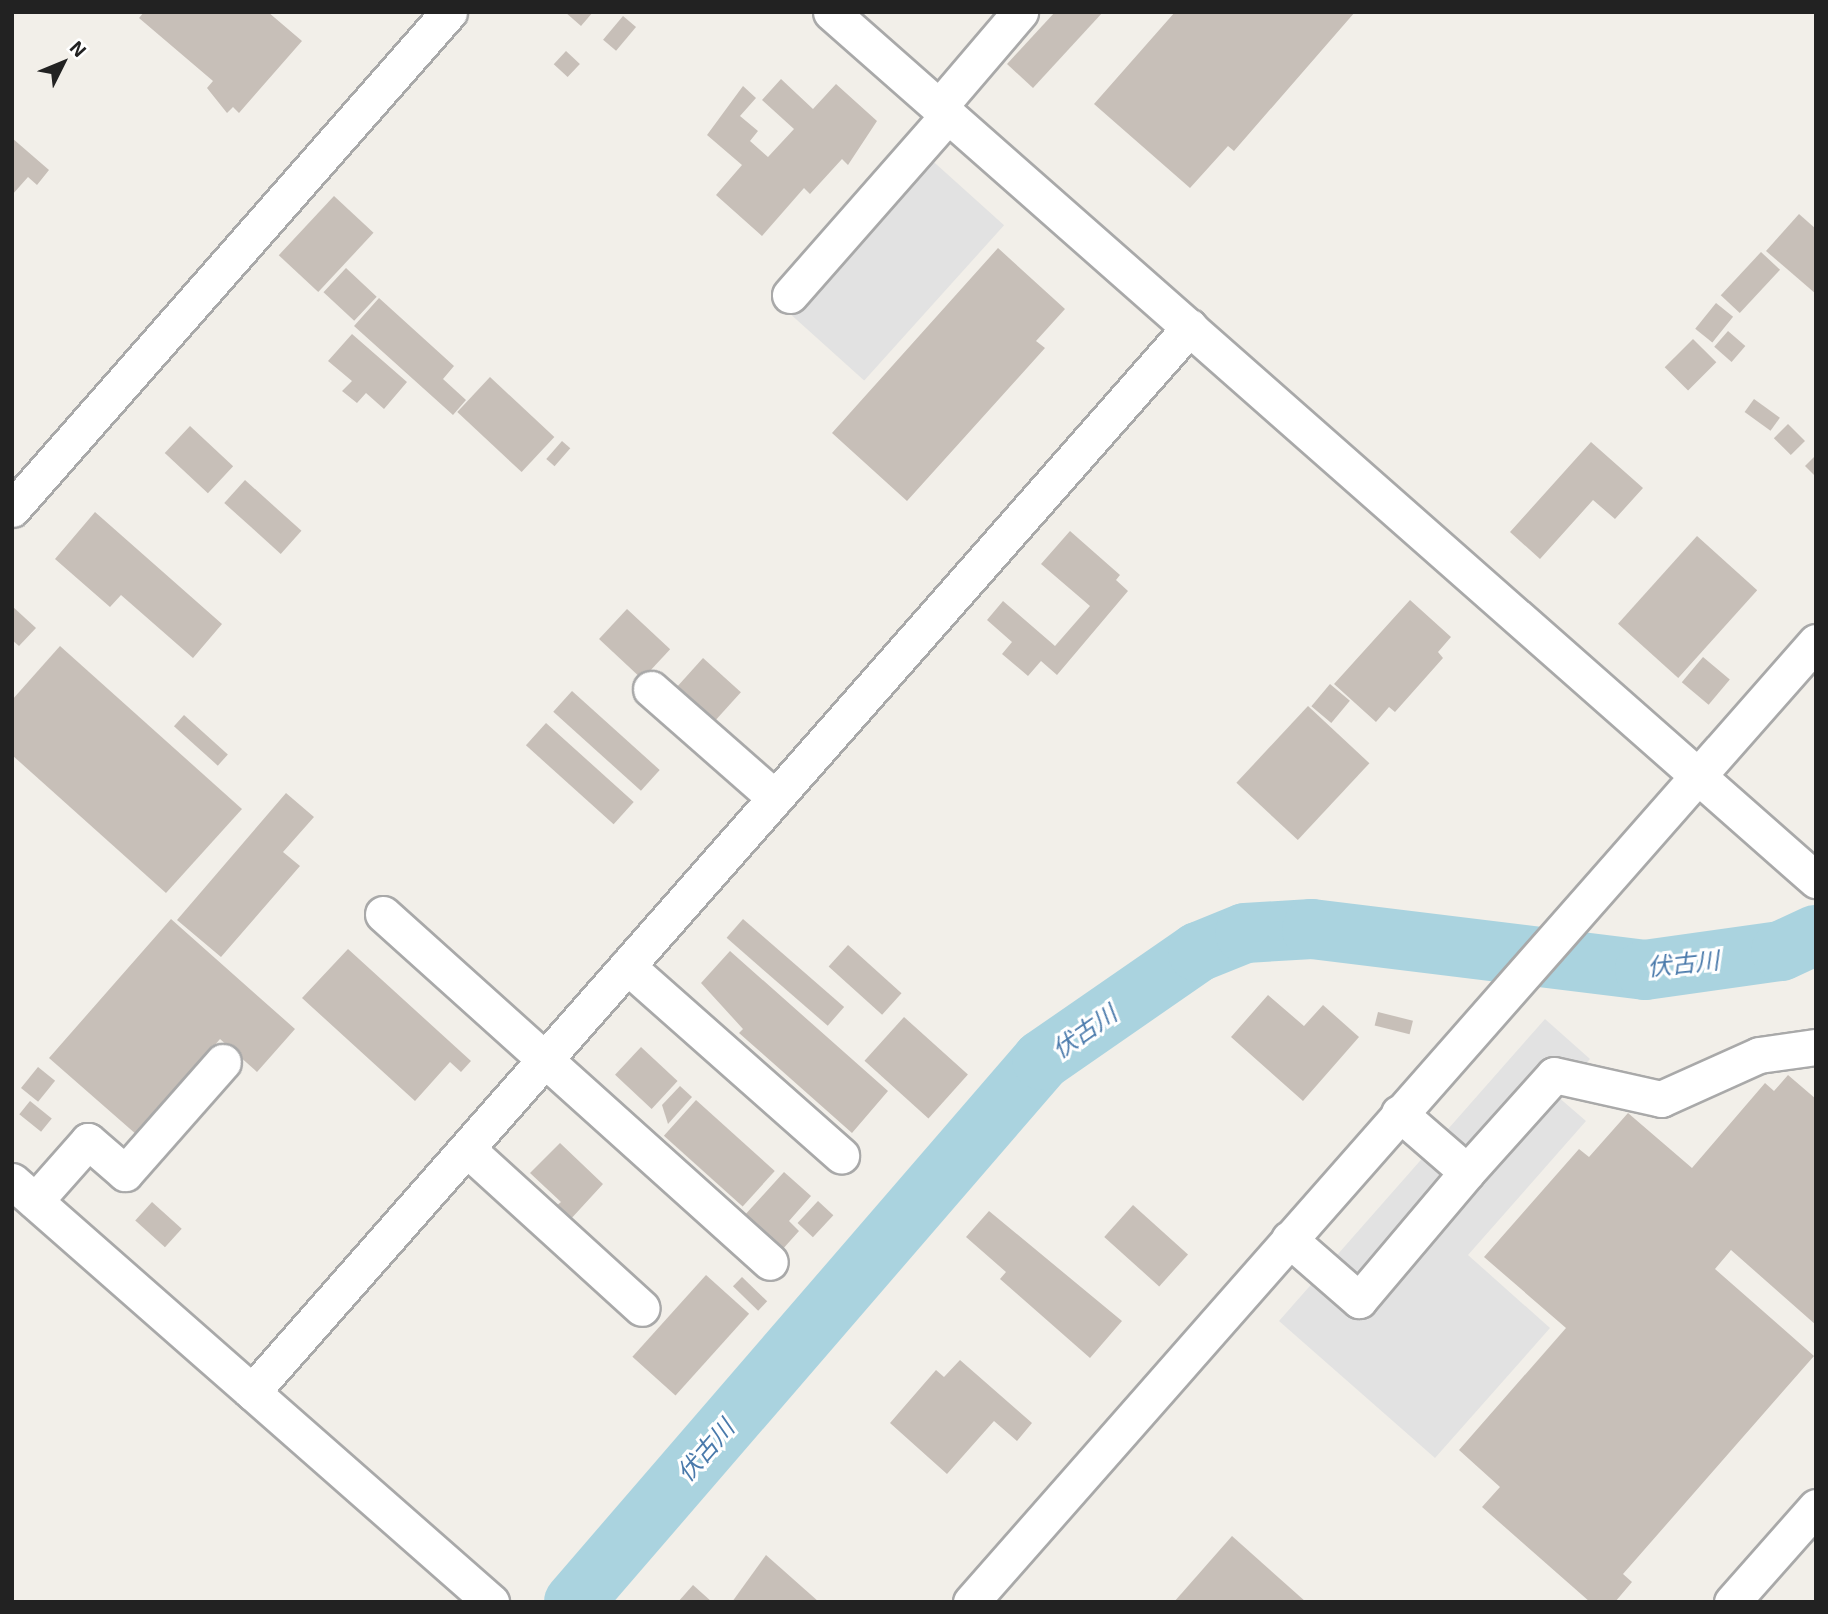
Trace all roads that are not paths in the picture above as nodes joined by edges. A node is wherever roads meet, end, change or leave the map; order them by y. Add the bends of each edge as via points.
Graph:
1 (449, 12) edge
2 (831, 12) edge
3 (1020, 12) edge
4 (943, 111) junction
5 (790, 295) dead end
6 (1190, 327) junction
7 (12, 509) edge
8 (1816, 642) edge
9 (651, 689) dead end
10 (1695, 778) junction
11 (775, 798) junction
12 (1816, 880) edge
13 (383, 914) dead end
14 (627, 966) junction
15 (1816, 1047) edge
16 (546, 1058) junction
17 (223, 1062) dead end
18 (1399, 1113) junction
19 (467, 1149) junction
20 (841, 1155) dead end
21 (1467, 1172) junction
22 (24, 1191) edge
23 (1289, 1239) junction
24 (769, 1262) dead end
25 (642, 1308) dead end
26 (252, 1392) junction
27 (1816, 1507) edge
28 (491, 1602) edge
29 (971, 1602) edge
30 (1732, 1602) edge

1 - 7 street
2 - 4 street
3 - 4 street
4 - 5 street
4 - 6 street
6 - 10 street
6 - 11 street
8 - 10 street
9 - 11 street
10 - 12 street
10 - 18 street
11 - 14 street
13 - 16 street
14 - 16 street
14 - 20 street
15 - 21 street via 1759,1055 1661,1099 1555,1075
16 - 19 street
16 - 24 street
17 - 22 street via 125,1173 88,1141
18 - 21 street
18 - 23 street
19 - 25 street
19 - 26 street
21 - 23 street via 1359,1300
22 - 26 street
23 - 29 street
26 - 28 street
27 - 30 street

